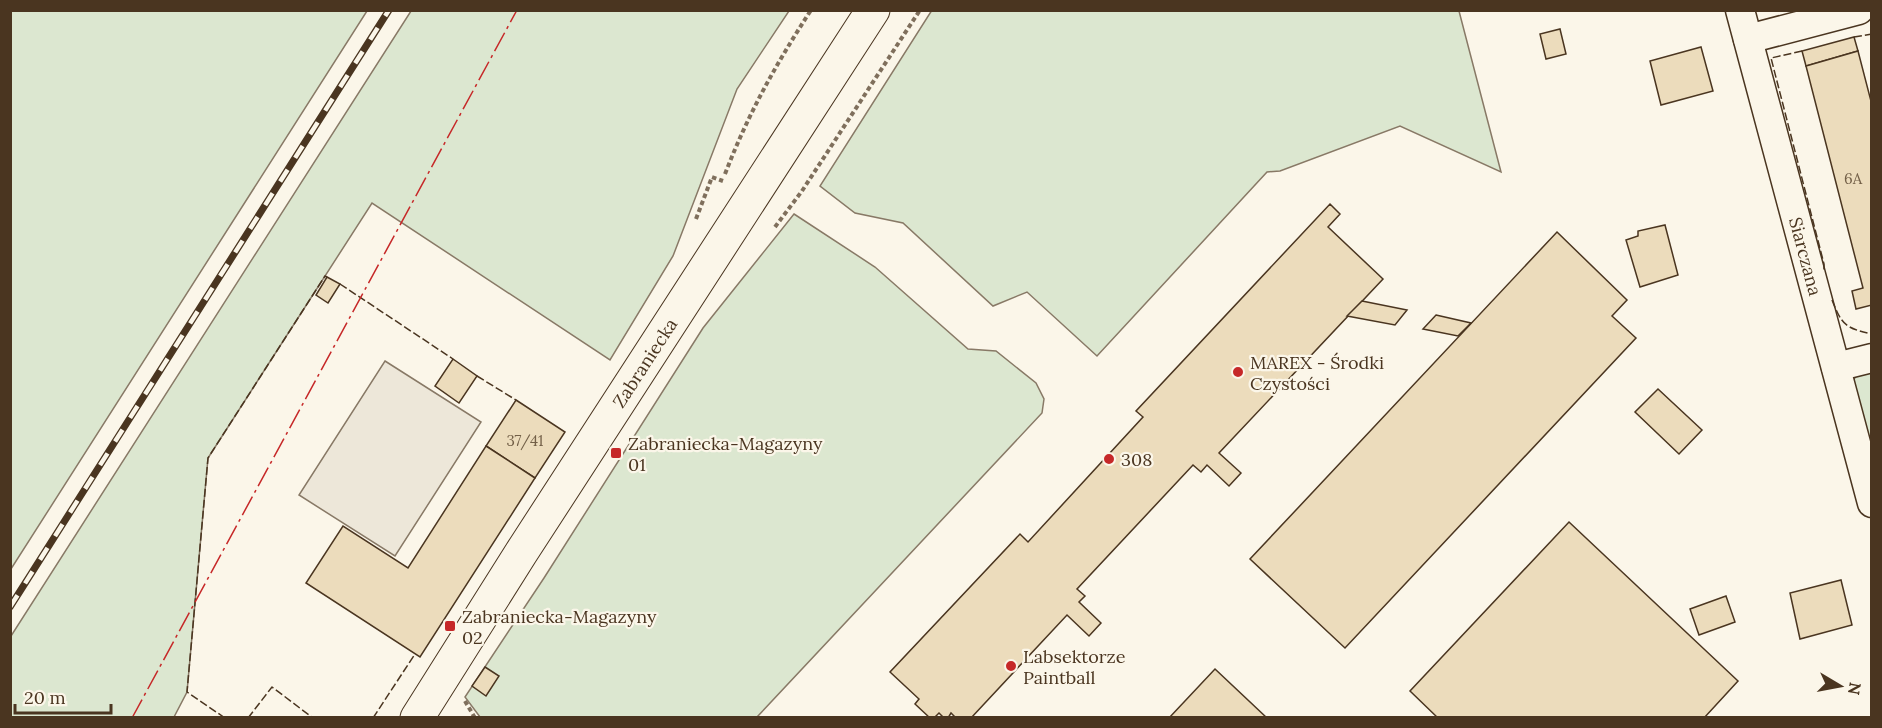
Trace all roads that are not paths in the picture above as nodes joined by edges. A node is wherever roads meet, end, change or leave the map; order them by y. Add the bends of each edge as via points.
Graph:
1 (873, 10) edge
2 (1740, 10) edge
3 (1859, 10) edge
4 (1748, 39) junction
5 (1872, 358) edge
6 (1836, 367) junction
7 (1872, 503) edge
8 (417, 717) edge

1 - 8 main road, Zabraniecka
2 - 4 street, Siarczana
3 - 4 street
4 - 6 street, Siarczana
5 - 6 street
6 - 7 street, Siarczana

